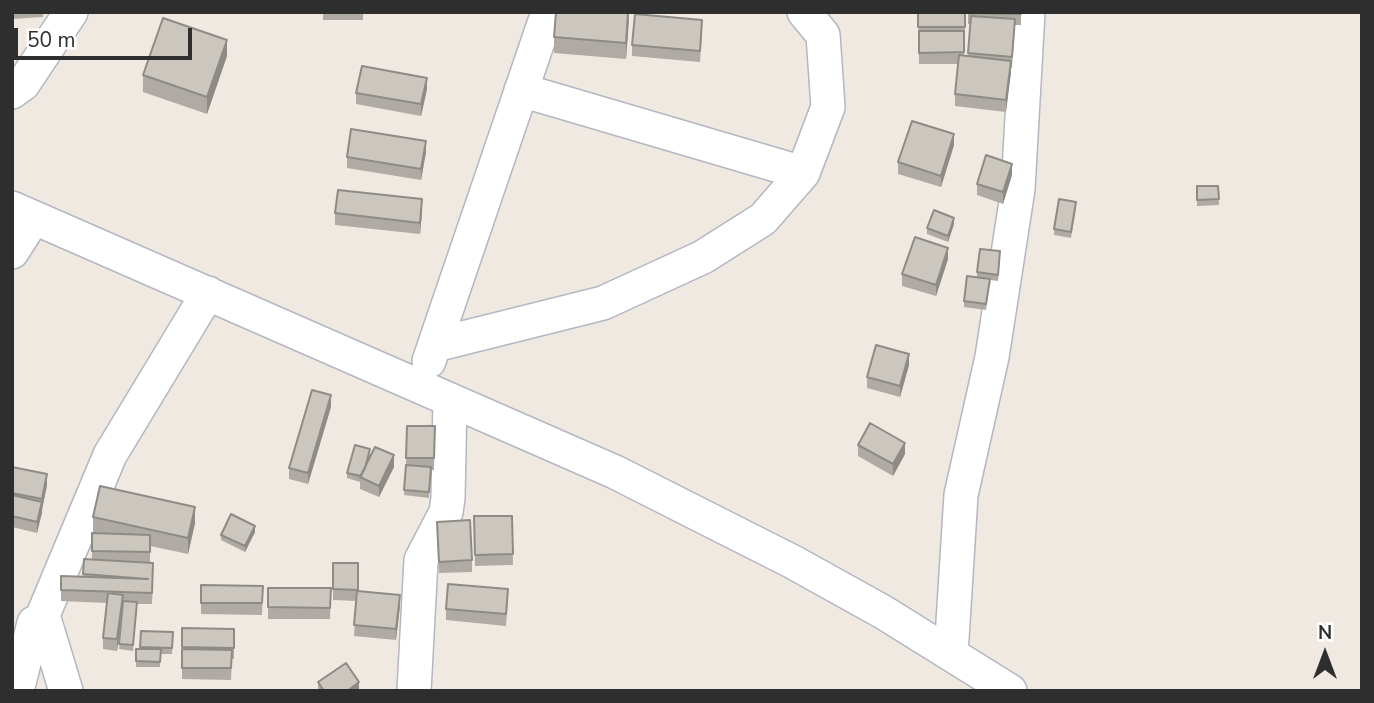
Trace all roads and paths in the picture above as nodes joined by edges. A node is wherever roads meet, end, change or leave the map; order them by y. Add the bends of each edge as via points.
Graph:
1 (71, 12) edge
2 (548, 12) edge
3 (804, 12) edge
4 (1028, 12) edge
5 (521, 90) junction
6 (12, 92) edge
7 (803, 173) junction
8 (23, 213) edge
9 (12, 251) edge
10 (208, 293) junction
11 (435, 345) junction
12 (435, 393) junction
13 (31, 623) edge
14 (951, 654) junction
15 (17, 691) edge
16 (66, 691) edge
17 (414, 691) edge
18 (1010, 691) edge

1 - 6 street via 23,84
2 - 5 street
3 - 7 street via 823,35 828,107
4 - 14 street via 1018,189 992,357 961,495
5 - 7 street
5 - 11 street
7 - 11 street via 763,219 703,257 604,303
8 - 9 street
8 - 10 street
10 - 12 street
10 - 13 street via 110,455 43,615
11 - 12 street
12 - 14 street via 615,472 793,562
12 - 17 street via 448,498 418,577
13 - 15 street
13 - 16 street
14 - 18 street

